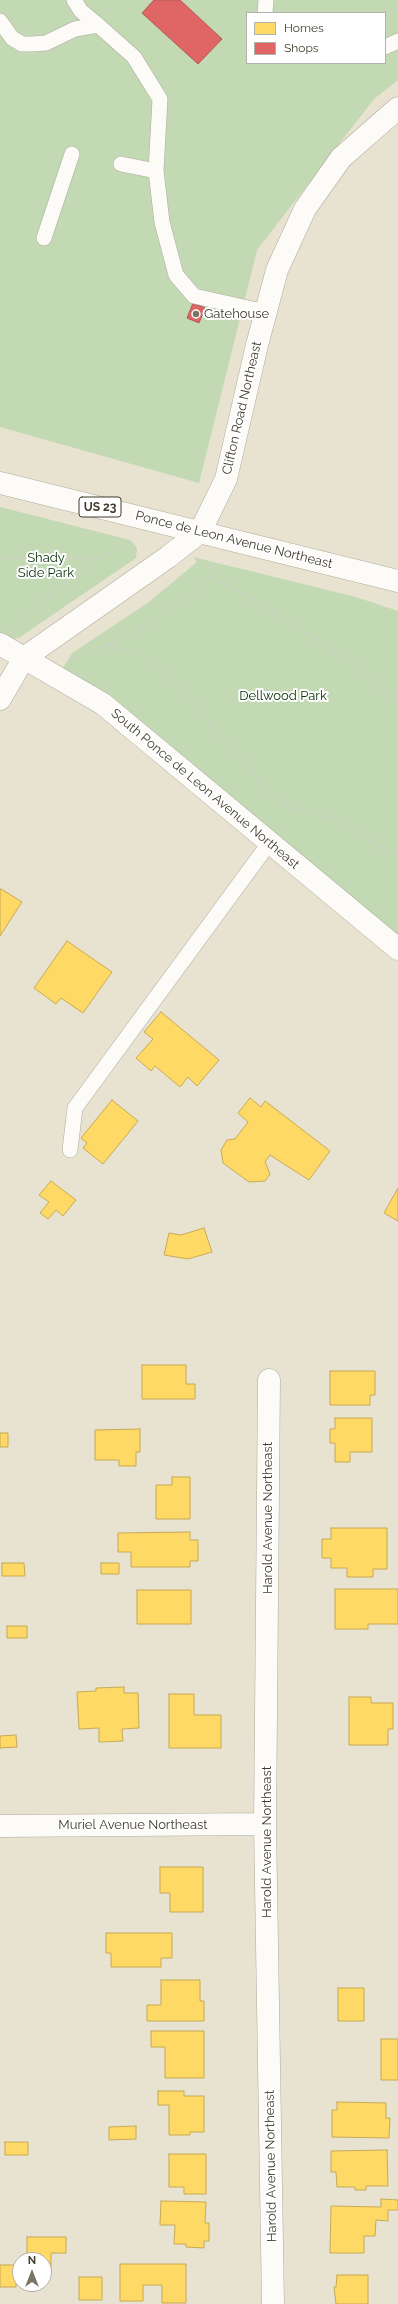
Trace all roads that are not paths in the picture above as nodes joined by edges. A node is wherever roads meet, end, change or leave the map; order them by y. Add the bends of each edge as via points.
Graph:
1 (74, 0) edge
2 (266, 0) edge
3 (265, 12) edge
4 (0, 21) edge
5 (98, 25) junction
6 (398, 40) edge
7 (386, 46) edge
8 (398, 108) edge
9 (72, 154) dead end
10 (121, 164) dead end
11 (156, 171) junction
12 (44, 238) dead end
13 (266, 312) junction
14 (0, 483) edge
15 (200, 532) junction
16 (398, 581) edge
17 (4, 638) edge
18 (24, 658) junction
19 (0, 699) edge
20 (270, 842) junction
21 (398, 949) edge
22 (70, 1150) dead end
23 (269, 1380) dead end
24 (265, 1824) junction
25 (0, 1826) edge
26 (273, 2304) edge

1 - 5 lane via 81,11
2 - 3 lane
4 - 5 lane via 12,38 22,44 46,43 75,29
5 - 11 lane via 134,57 160,99
6 - 7 lane
8 - 13 main road, Clifton Road Northeast via 341,158 305,209 277,270
9 - 12 lane
10 - 11 lane
11 - 13 lane via 162,222 176,275 194,296
13 - 15 main road, Clifton Road Northeast via 226,479
14 - 15 main road, Ponce de Leon Avenue Northeast / US 23
15 - 16 main road, Ponce de Leon Avenue Northeast / US 23
15 - 18 main road, Clifton Road Northeast
17 - 18 main road, South Ponce de Leon Avenue Northeast
18 - 19 main road, Clifton Road Northeast
18 - 20 main road, South Ponce de Leon Avenue Northeast via 103,704
20 - 21 main road, South Ponce de Leon Avenue Northeast
20 - 22 lane via 74,1108
23 - 24 main road, Harold Avenue Northeast
24 - 25 main road, Muriel Avenue Northeast
24 - 26 main road, Harold Avenue Northeast

